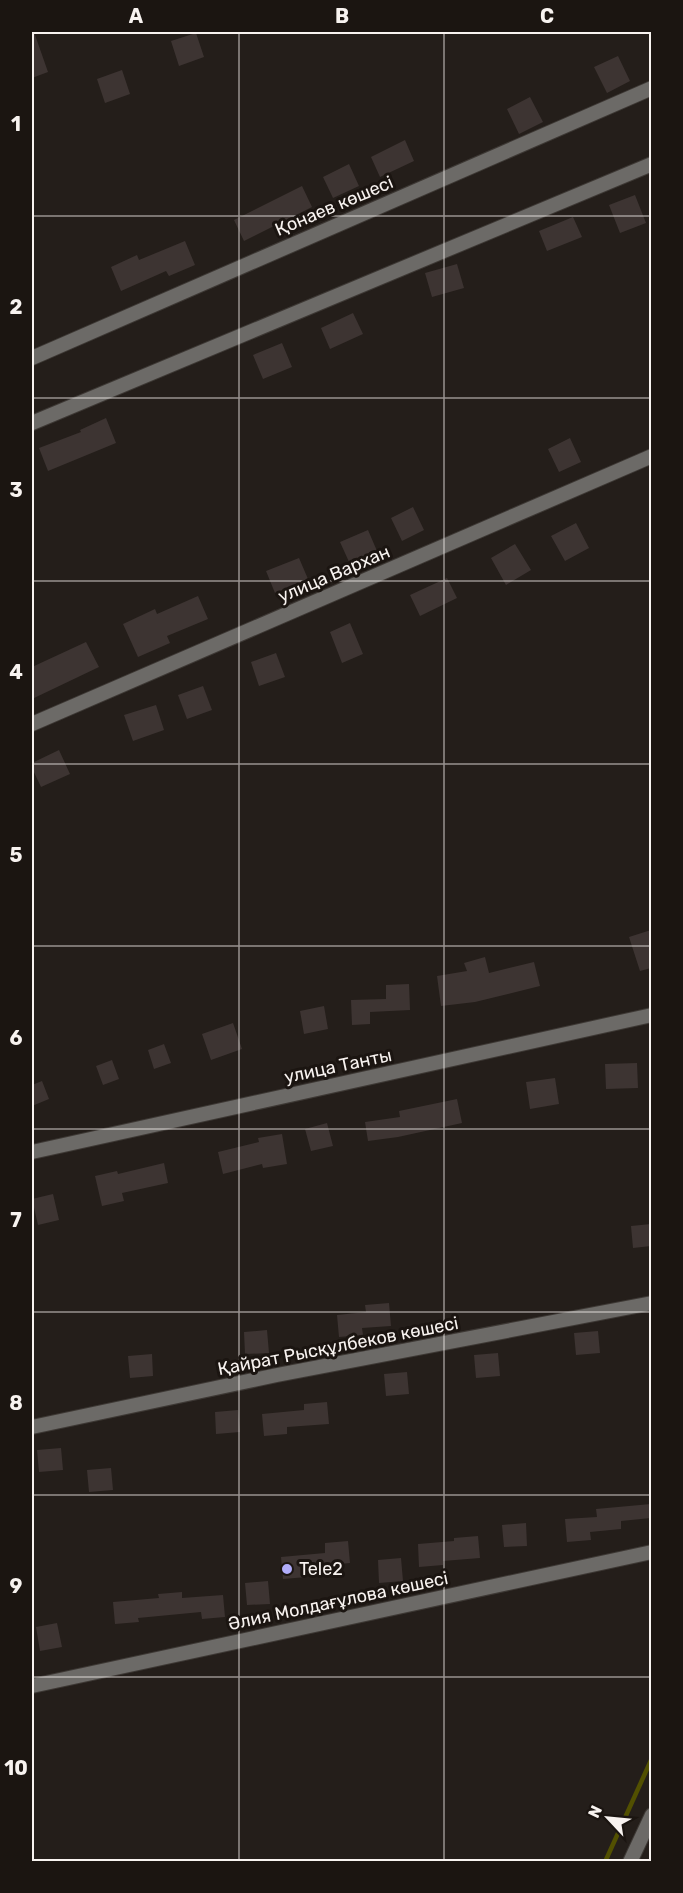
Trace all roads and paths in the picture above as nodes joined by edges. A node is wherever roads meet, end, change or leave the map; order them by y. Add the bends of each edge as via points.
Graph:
1 (651, 88) edge
2 (651, 164) edge
3 (32, 358) edge
4 (32, 423) edge
5 (651, 456) edge
6 (32, 724) edge
7 (651, 1015) edge
8 (32, 1152) edge
9 (651, 1304) edge
10 (32, 1427) edge
11 (651, 1552) edge
12 (32, 1686) edge
13 (651, 1815) edge
14 (630, 1862) edge

1 - 3 street, Қонаев көшесі
2 - 4 street
5 - 6 street, улица Вархан
7 - 8 street, улица Танты
9 - 10 street, Қайрат Рысқұлбеков көшесі via 277,1375
11 - 12 street, Әлия Молдағұлова көшесі
13 - 14 street

